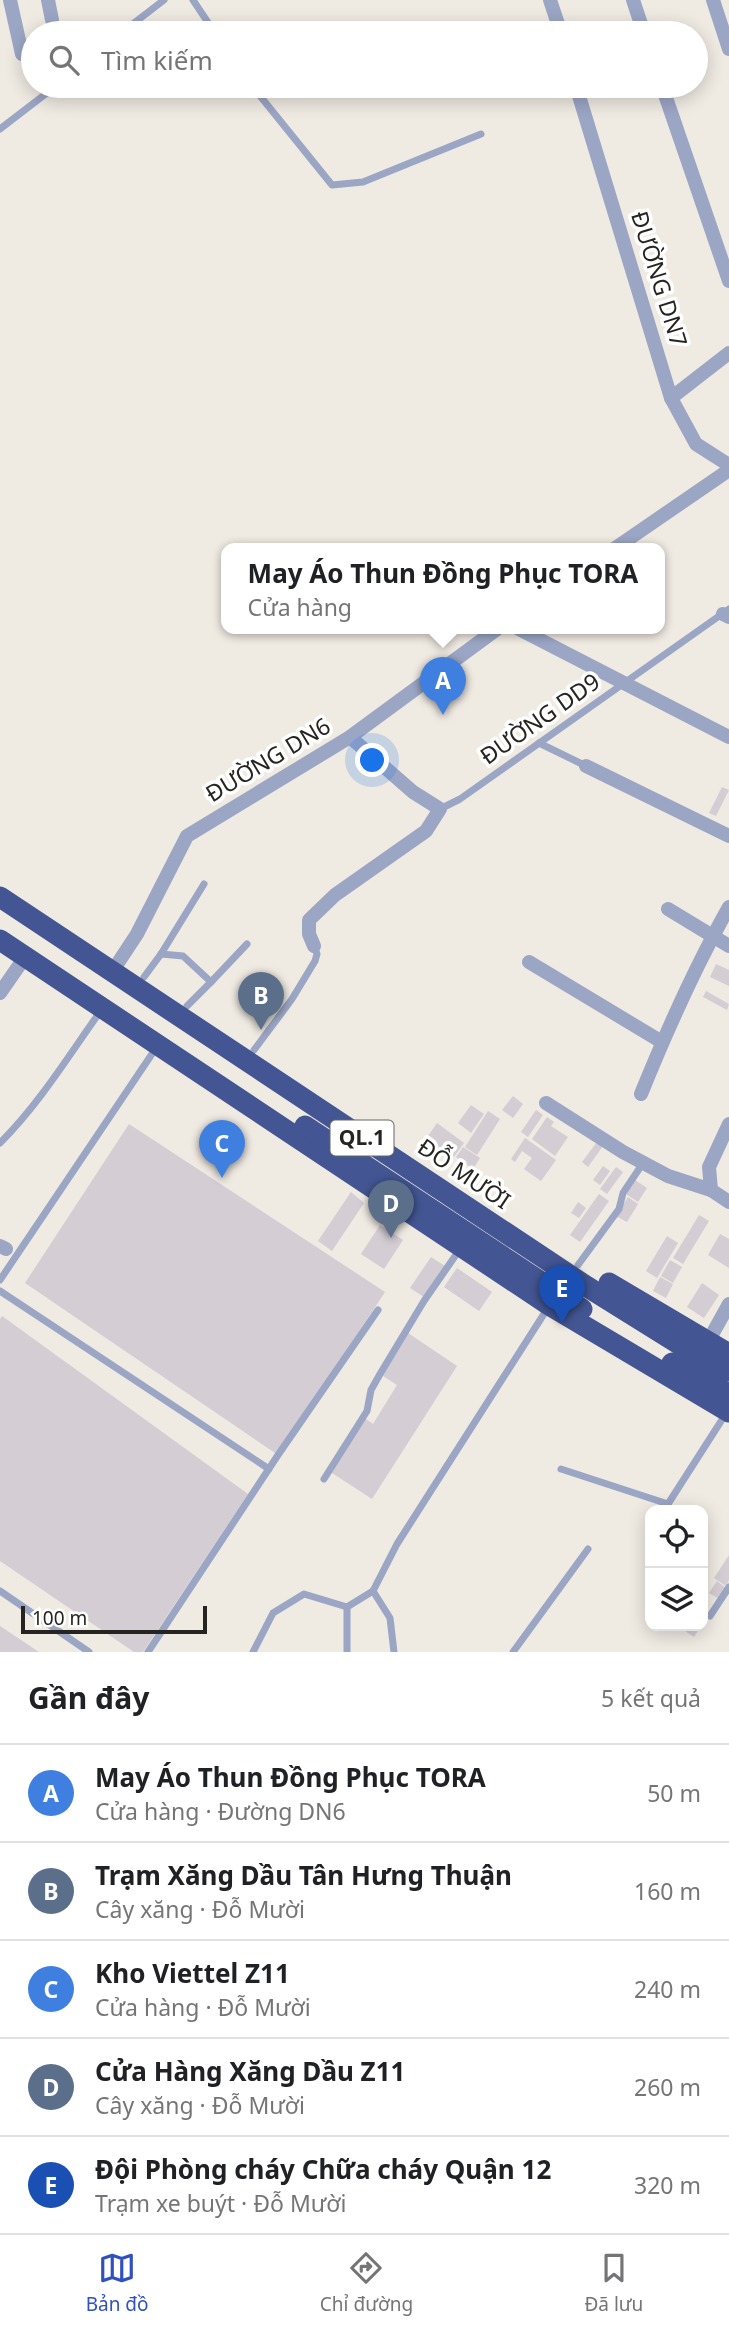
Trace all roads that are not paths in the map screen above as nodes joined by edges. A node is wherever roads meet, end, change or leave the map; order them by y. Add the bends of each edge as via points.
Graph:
1 (10, 0) edge
2 (48, 0) edge
3 (164, 0) edge
4 (193, 0) edge
5 (550, 0) edge
6 (633, 0) edge
7 (713, 0) edge
8 (52, 20) dead end
9 (137, 21) edge
10 (207, 21) edge
11 (557, 21) edge
12 (640, 21) edge
13 (729, 49) edge
14 (21, 50) edge
15 (40, 98) edge
16 (262, 98) edge
17 (580, 98) edge
18 (666, 98) edge
19 (0, 129) edge
20 (481, 134) dead end
21 (729, 281) edge
22 (729, 354) edge
23 (671, 398) junction
24 (729, 468) edge
25 (623, 543) edge
26 (727, 613) edge
27 (490, 634) edge
28 (529, 634) edge
29 (624, 683) junction
30 (350, 737) junction
31 (729, 737) edge
32 (539, 743) junction
33 (586, 766) joint
34 (440, 809) junction
35 (729, 836) edge
36 (0, 881) edge
37 (204, 884) dead end
38 (0, 897) edge
39 (729, 907) edge
40 (668, 909) dead end
41 (0, 923) edge
42 (712, 937) junction
43 (0, 940) edge
44 (247, 944) dead end
45 (729, 946) edge
46 (314, 947) joint
47 (29, 951) junction
48 (161, 954) junction
49 (529, 962) dead end
50 (116, 967) junction
51 (144, 977) junction
52 (211, 982) junction
53 (0, 993) edge
54 (187, 1006) junction
55 (103, 1008) junction
56 (662, 1042) junction
57 (158, 1045) junction
58 (254, 1050) junction
59 (641, 1094) dead end
60 (545, 1104) dead end
61 (729, 1124) edge
62 (0, 1143) edge
63 (644, 1163) junction
64 (710, 1190) junction
65 (729, 1202) edge
66 (461, 1247) junction
67 (578, 1265) junction
68 (0, 1280) edge
69 (0, 1291) edge
70 (729, 1304) edge
71 (550, 1306) junction
72 (378, 1310) dead end
73 (719, 1355) edge
74 (728, 1406) edge
75 (269, 1469) junction
76 (561, 1469) dead end
77 (324, 1479) dead end
78 (663, 1505) edge
79 (670, 1505) edge
80 (588, 1549) dead end
81 (729, 1587) edge
82 (0, 1591) edge
83 (373, 1591) junction
84 (346, 1607) junction
85 (710, 1616) dead end
86 (89, 1652) edge
87 (148, 1652) edge
88 (253, 1652) edge
89 (346, 1652) edge
90 (394, 1652) edge
91 (513, 1652) edge

1 - 14 street
2 - 8 street
3 - 9 lane
4 - 10 lane
5 - 11 street
6 - 12 street
7 - 13 street
15 - 19 lane
16 - 20 lane via 332,185 363,182
17 - 23 street, ĐƯỜNG DN7
18 - 21 street
22 - 23 street
23 - 24 street, ĐƯỜNG DN7 via 696,444
24 - 25 street
26 - 29 lane, ĐƯỜNG DD9
27 - 30 street, ĐƯỜNG DN6
28 - 29 street
29 - 31 street
29 - 32 lane, ĐƯỜNG DD9
30 - 34 street via 413,792
30 - 50 street, ĐƯỜNG DN6 via 187,836
32 - 33 lane
32 - 34 lane, ĐƯỜNG DD9
33 - 35 street
34 - 46 street via 426,831 335,895 309,920
36 - 50 highway, ĐỖ MƯỜI / QL.1
37 - 48 lane
38 - 50 highway, ĐỖ MƯỜI / QL.1
39 - 42 street
40 - 42 street
41 - 47 highway, ĐỖ MƯỜI / QL.1
42 - 45 street
42 - 56 street
43 - 47 highway, ĐỖ MƯỜI / QL.1
44 - 52 lane
46 - 58 lane via 315,961
47 - 53 street
47 - 55 highway, ĐỖ MƯỜI / QL.1
47 - 74 highway, ĐỖ MƯỜI / QL.1 via 691,1375
48 - 51 lane
48 - 52 lane via 183,956
49 - 56 street
50 - 51 highway, ĐỖ MƯỜI / QL.1
50 - 73 highway, ĐỖ MƯỜI / QL.1 via 575,1279
51 - 54 highway, ĐỖ MƯỜI / QL.1
52 - 54 lane
54 - 58 highway, ĐỖ MƯỜI / QL.1
55 - 57 highway, ĐỖ MƯỜI / QL.1
55 - 62 lane via 48,1088
56 - 59 street
57 - 66 highway, ĐỖ MƯỜI / QL.1
57 - 68 lane
58 - 67 highway, ĐỖ MƯỜI / QL.1
60 - 63 street
61 - 64 street via 709,1167
63 - 64 street
63 - 67 lane via 614,1217
64 - 65 street
66 - 71 highway, ĐỖ MƯỜI / QL.1
66 - 77 lane via 380,1374 367,1411
67 - 73 highway, ĐỖ MƯỜI / QL.1
69 - 75 lane
70 - 73 street
71 - 74 highway, ĐỖ MƯỜI / QL.1
71 - 83 lane via 397,1544
72 - 75 lane
74 - 79 lane
75 - 87 lane
76 - 78 lane
80 - 91 lane
81 - 85 lane
82 - 86 lane
83 - 84 lane
83 - 90 lane via 390,1618
84 - 88 lane via 304,1594 273,1613
84 - 89 lane

